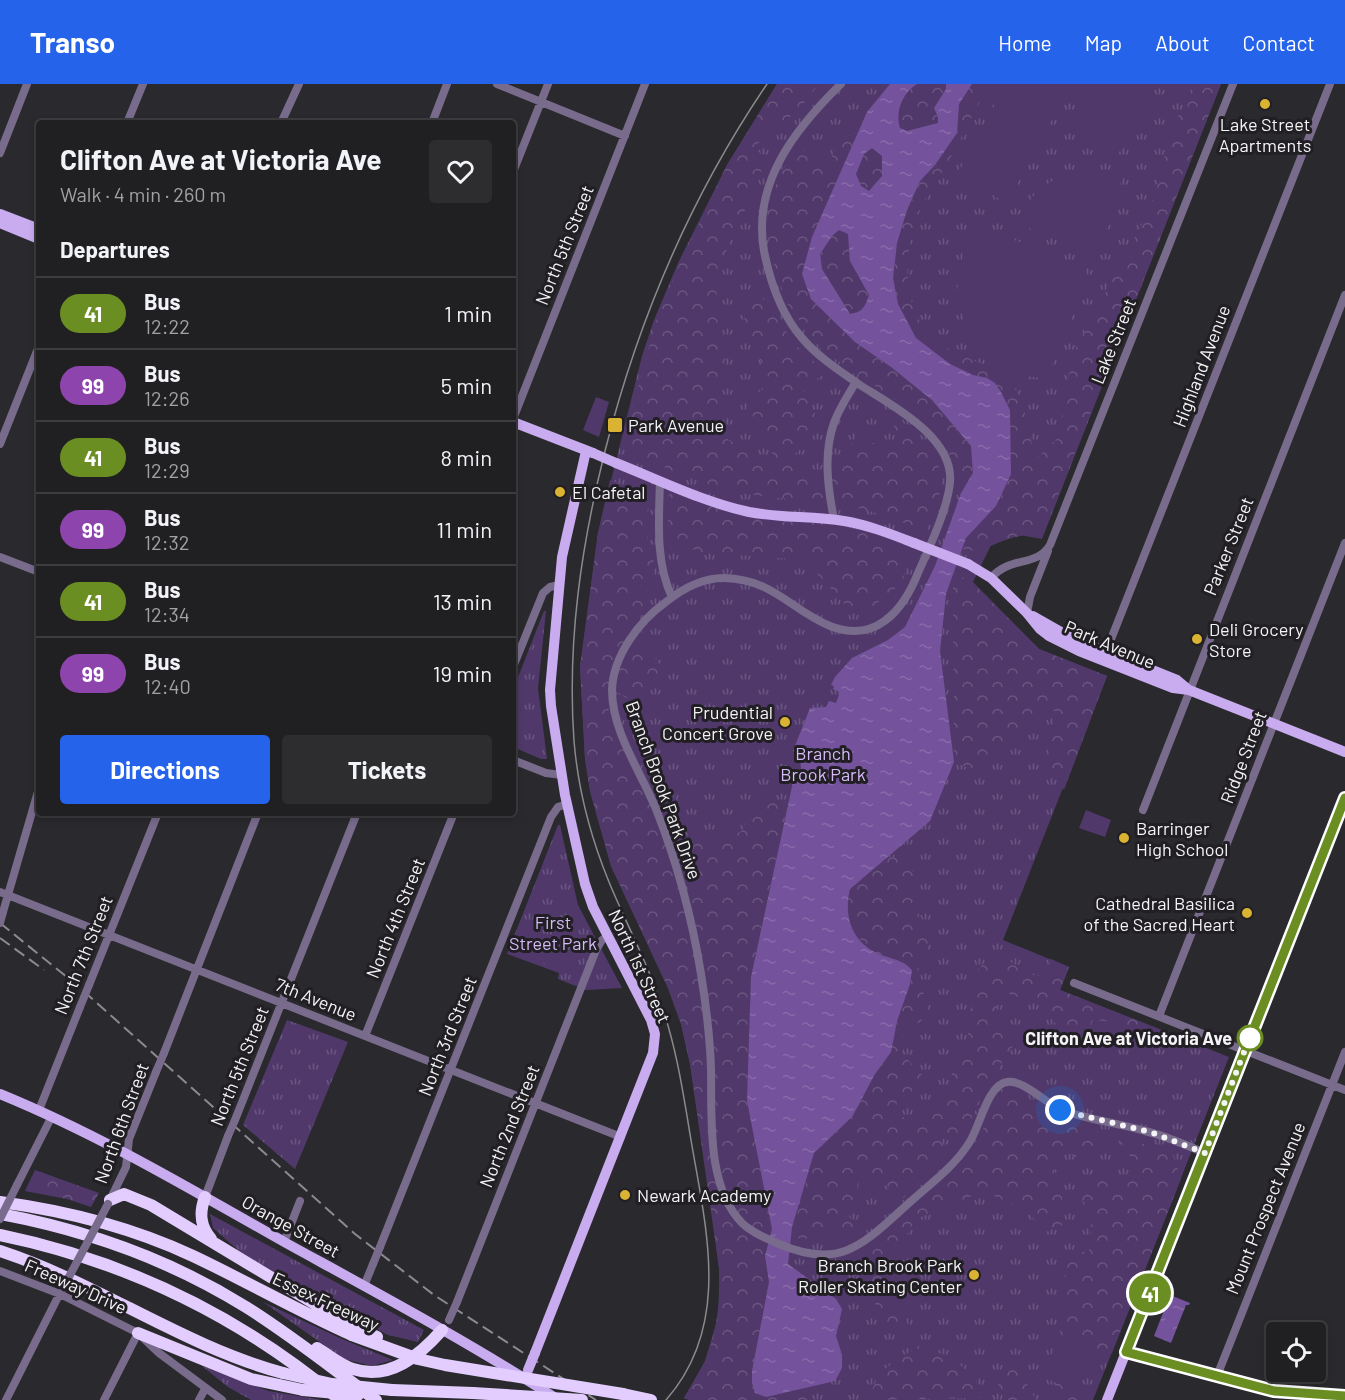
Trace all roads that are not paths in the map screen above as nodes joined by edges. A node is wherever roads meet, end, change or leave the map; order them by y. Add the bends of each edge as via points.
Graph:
1 (27, 84) edge
2 (143, 84) edge
3 (299, 84) edge
4 (447, 84) edge
5 (496, 84) edge
6 (548, 84) edge
7 (645, 84) edge
8 (841, 84) edge
9 (1233, 84) edge
10 (1330, 84) edge
11 (541, 102) junction
12 (128, 120) edge
13 (282, 120) edge
14 (433, 120) edge
15 (625, 136) junction
16 (0, 153) edge
17 (516, 164) edge
18 (0, 214) edge
19 (0, 223) edge
20 (36, 228) edge
21 (36, 238) edge
22 (1345, 295) edge
23 (36, 354) edge
24 (856, 382) junction
25 (516, 412) edge
26 (516, 421) edge
27 (0, 444) edge
28 (590, 452) junction
29 (660, 481) junction
30 (834, 520) junction
31 (1345, 543) edge
32 (1050, 545) junction
33 (0, 557) edge
34 (36, 571) edge
35 (991, 578) junction
36 (559, 585) junction
37 (672, 597) junction
38 (1027, 613) junction
39 (1105, 656) junction
40 (516, 660) edge
41 (1189, 690) junction
42 (1274, 724) junction
43 (1345, 752) edge
44 (516, 761) edge
45 (562, 775) junction
46 (36, 797) edge
47 (1345, 798) edge
48 (567, 804) junction
49 (1143, 810) dead end
50 (157, 816) edge
51 (257, 816) edge
52 (356, 816) edge
53 (453, 816) edge
54 (4, 893) edge
55 (0, 923) edge
56 (110, 934) junction
57 (608, 936) junction
58 (197, 969) junction
59 (1074, 983) dead end
60 (282, 1002) junction
61 (1159, 1016) junction
62 (365, 1036) junction
63 (1245, 1050) junction
64 (1345, 1052) edge
65 (451, 1070) junction
66 (1332, 1085) junction
67 (1345, 1090) edge
68 (0, 1094) edge
69 (536, 1103) junction
70 (39, 1110) junction
71 (52, 1116) junction
72 (621, 1137) junction
73 (1205, 1153) junction
74 (128, 1155) junction
75 (205, 1197) junction
76 (300, 1201) dead end
77 (0, 1202) edge
78 (109, 1202) junction
79 (0, 1214) edge
80 (0, 1219) edge
81 (0, 1235) edge
82 (284, 1242) junction
83 (219, 1246) junction
84 (0, 1251) edge
85 (0, 1271) edge
86 (364, 1286) junction
87 (61, 1291) junction
88 (446, 1325) junction
89 (277, 1326) junction
90 (351, 1330) junction
91 (138, 1333) junction
92 (1126, 1352) junction
93 (526, 1374) junction
94 (1217, 1376) junction
95 (205, 1389) junction
96 (392, 1390) junction
97 (1345, 1396) edge
98 (1316, 1397) edge
99 (6, 1400) edge
100 (104, 1400) edge
101 (199, 1400) edge
102 (222, 1400) edge
103 (340, 1400) edge
104 (376, 1400) edge
105 (512, 1400) edge
106 (558, 1400) edge
107 (582, 1400) edge
108 (649, 1400) edge
109 (1107, 1400) edge

1 - 16 street
2 - 12 street
3 - 13 street
4 - 14 street
5 - 11 street
6 - 11 street
7 - 15 street, North 5th Street
8 - 24 street, Branch Brook Park Drive via 807,120 784,153 764,200 761,228 770,275 791,322 811,347
9 - 32 street, Lake Street
10 - 39 street, Highland Avenue
11 - 15 street
11 - 17 street
15 - 25 street, North 5th Street
18 - 20 main road
19 - 21 main road
22 - 41 street, Parker Street
23 - 27 street
24 - 30 street via 830,436 827,467
24 - 37 street, Branch Brook Park Drive via 925,430 942,453 950,476 924,559 898,609 879,625 849,630 827,624 773,591 744,581 711,579
26 - 28 main road, Park Avenue
28 - 29 main road, Park Avenue, bridge
28 - 36 main road via 563,552
29 - 30 main road, Park Avenue via 747,511
29 - 37 street via 662,563
30 - 35 main road, Park Avenue, bridge via 870,527 914,543 968,564
31 - 42 street, Ridge Street
32 - 35 street via 1040,557 1006,565
32 - 38 street, Lake Street
33 - 34 street
35 - 38 main road, Park Avenue
36 - 40 street via 543,594
36 - 45 main road, North 1st Street via 550,695
37 - 73 street, Branch Brook Park Drive via 651,614 624,648 614,674 613,703 661,821 690,915 706,1008 712,1137 718,1172 726,1198 746,1226 799,1252 821,1256 862,1243 958,1158 977,1130 993,1091 1007,1082 1022,1084 1066,1112 1150,1132
38 - 39 main road, Park Avenue
39 - 41 main road, Park Avenue via 1173,688
41 - 42 main road, Park Avenue
41 - 49 street, Parker Street
42 - 43 main road, Park Avenue
42 - 61 street, Ridge Street
44 - 45 street
45 - 48 main road, North 1st Street
46 - 54 street
47 - 63 main road
48 - 57 main road, North 1st Street via 589,895
48 - 65 street, North 3rd Street via 558,807 551,817
50 - 56 street, North 7th Street
51 - 58 street, North 6th Street
52 - 60 street, North 5th Street
53 - 62 street, North 4th Street
54 - 55 street, bridge
54 - 56 street, 7th Avenue
56 - 58 street, 7th Avenue
56 - 70 street, North 7th Street, bridge
57 - 69 street, North 2nd Street via 596,950
57 - 72 main road, North 1st Street via 648,1013 655,1038
58 - 60 street, 7th Avenue
58 - 74 street, North 6th Street, bridge via 129,1139
59 - 61 street
60 - 62 street, 7th Avenue
60 - 75 street, North 5th Street, bridge
61 - 63 street
62 - 65 street, 7th Avenue
63 - 66 street
63 - 73 main road
64 - 66 street, Mount Prospect Avenue
65 - 69 street, 7th Avenue
65 - 86 street, North 3rd Street, bridge
66 - 67 street
66 - 94 street, Mount Prospect Avenue
68 - 70 main road, Orange Street
69 - 72 street, 7th Avenue
69 - 88 street, North 2nd Street, bridge
70 - 71 main road, Orange Street
71 - 74 main road, Orange Street
71 - 80 street, bridge
72 - 93 main road, North 1st Street, bridge
73 - 92 main road
74 - 75 main road, Orange Street
74 - 78 street, North 6th Street
75 - 82 main road, Orange Street
75 - 83 highway via 202,1223
76 - 82 street
77 - 90 highway, Essex Freeway via 109,1223 217,1267
78 - 83 highway via 124,1194 138,1199
78 - 87 street, North 6th Street, bridge
79 - 89 highway via 71,1231 150,1259 209,1286
81 - 103 highway via 85,1257 180,1295 271,1347
82 - 86 main road, Orange Street
83 - 90 highway
84 - 96 highway, bridge via 55,1272 253,1364 332,1384
85 - 87 street, Freeway Drive
86 - 88 main road, Orange Street
87 - 91 street, Freeway Drive
87 - 99 street, North 6th Street
88 - 89 highway via 421,1353 407,1362 369,1372 348,1367 290,1330
88 - 93 main road, Orange Street
89 - 104 highway
90 - 108 highway, bridge via 418,1359
91 - 95 street, Freeway Drive
91 - 96 highway, bridge via 250,1379 303,1390 374,1396
91 - 100 street
92 - 94 street
92 - 109 main road
93 - 105 main road, North 1st Street
93 - 106 main road, Orange Street
94 - 98 street
95 - 101 street
95 - 102 street, Freeway Drive
96 - 107 highway, bridge
97 - 98 street

